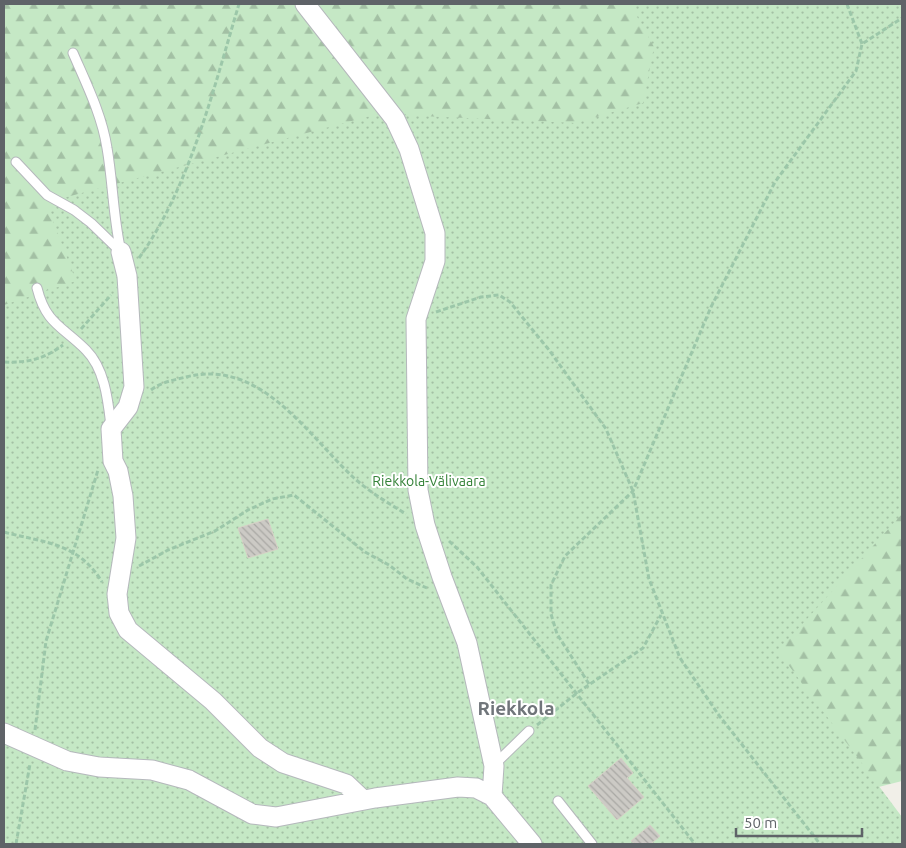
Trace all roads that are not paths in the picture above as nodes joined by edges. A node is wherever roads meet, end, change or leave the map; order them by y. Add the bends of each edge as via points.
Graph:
1 (305, 4) edge
2 (73, 53) dead end
3 (16, 162) dead end
4 (121, 252) junction
5 (37, 288) dead end
6 (111, 428) junction
7 (529, 731) road end
8 (4, 733) edge
9 (494, 766) junction
10 (492, 796) junction
11 (363, 800) junction
12 (558, 801) dead end
13 (532, 844) edge
14 (592, 844) edge

1 - 9 street via 395,119 409,149 435,233 435,261 416,319 418,490 425,525 467,643
2 - 4 lane via 92,96 107,146
3 - 4 lane via 47,195 91,223
4 - 6 street via 127,276 134,387 128,407
5 - 6 lane via 40,303 53,323 87,351 96,364 107,393
6 - 11 street via 113,461 123,496 126,538 111,585 128,630 213,701 260,748 283,763 346,784
7 - 9 lane
8 - 11 street via 67,760 99,767 152,770 189,780 252,814 276,817
9 - 10 street
10 - 11 street via 476,788 458,787
10 - 13 street
12 - 14 lane

